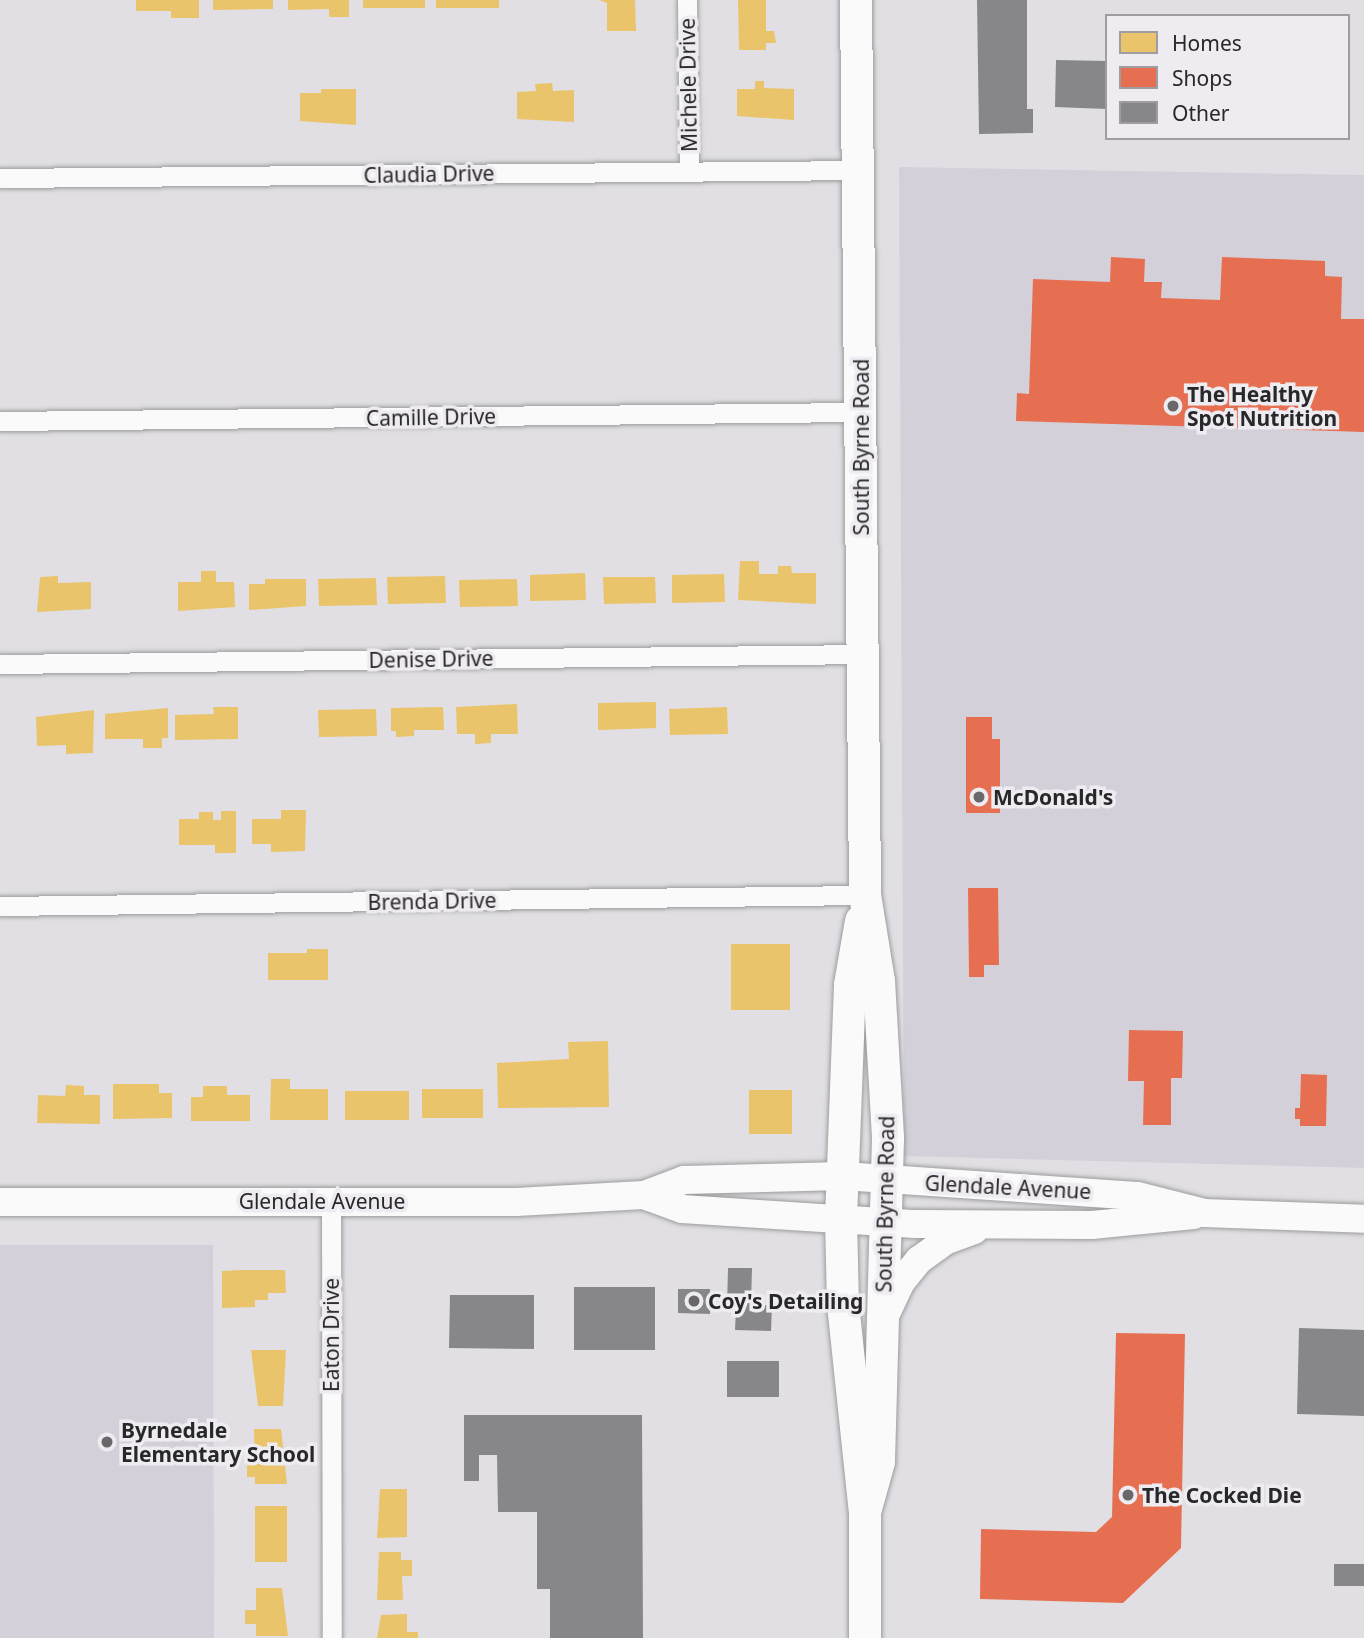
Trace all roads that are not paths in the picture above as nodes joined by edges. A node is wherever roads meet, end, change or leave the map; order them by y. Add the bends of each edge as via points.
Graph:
1 (687, 0) edge
2 (856, 0) edge
3 (858, 170) junction
4 (688, 171) junction
5 (0, 178) edge
6 (862, 412) junction
7 (0, 421) edge
8 (862, 654) junction
9 (0, 664) edge
10 (864, 895) junction
11 (0, 906) edge
12 (843, 1176) junction
13 (887, 1179) junction
14 (644, 1195) junction
15 (331, 1201) junction
16 (0, 1202) edge
17 (1204, 1213) junction
18 (841, 1218) junction
19 (1364, 1219) edge
20 (885, 1222) junction
21 (990, 1225) junction
22 (882, 1322) junction
23 (865, 1512) junction
24 (332, 1638) edge
25 (865, 1638) edge

1 - 4 street, Michele Drive
2 - 3 main road, South Byrne Road
3 - 4 street, Claudia Drive
3 - 6 main road, South Byrne Road
4 - 5 street, Claudia Drive
6 - 7 street, Camille Drive
6 - 8 main road, South Byrne Road
8 - 9 street, Denise Drive
8 - 10 main road, South Byrne Road
10 - 11 street, Brenda Drive
10 - 12 main road, South Byrne Road via 850,985
10 - 13 main road, South Byrne Road via 879,981
12 - 13 main road, Glendale Avenue
12 - 14 main road, Glendale Avenue via 684,1181
12 - 18 main road, South Byrne Road
13 - 17 main road, Glendale Avenue via 1138,1196
13 - 20 main road, South Byrne Road
14 - 15 main road, Glendale Avenue via 516,1202
14 - 18 main road, Glendale Avenue via 682,1209
15 - 16 main road, Glendale Avenue
15 - 24 street, Eaton Drive
17 - 19 main road, Glendale Avenue
17 - 21 main road, Glendale Avenue via 1138,1223
18 - 20 main road, Glendale Avenue
18 - 23 main road, South Byrne Road via 843,1304
20 - 21 main road, Glendale Avenue
20 - 22 main road, South Byrne Road
21 - 22 main road via 947,1240 919,1261 901,1282
22 - 23 main road, South Byrne Road via 879,1462
23 - 25 main road, South Byrne Road

